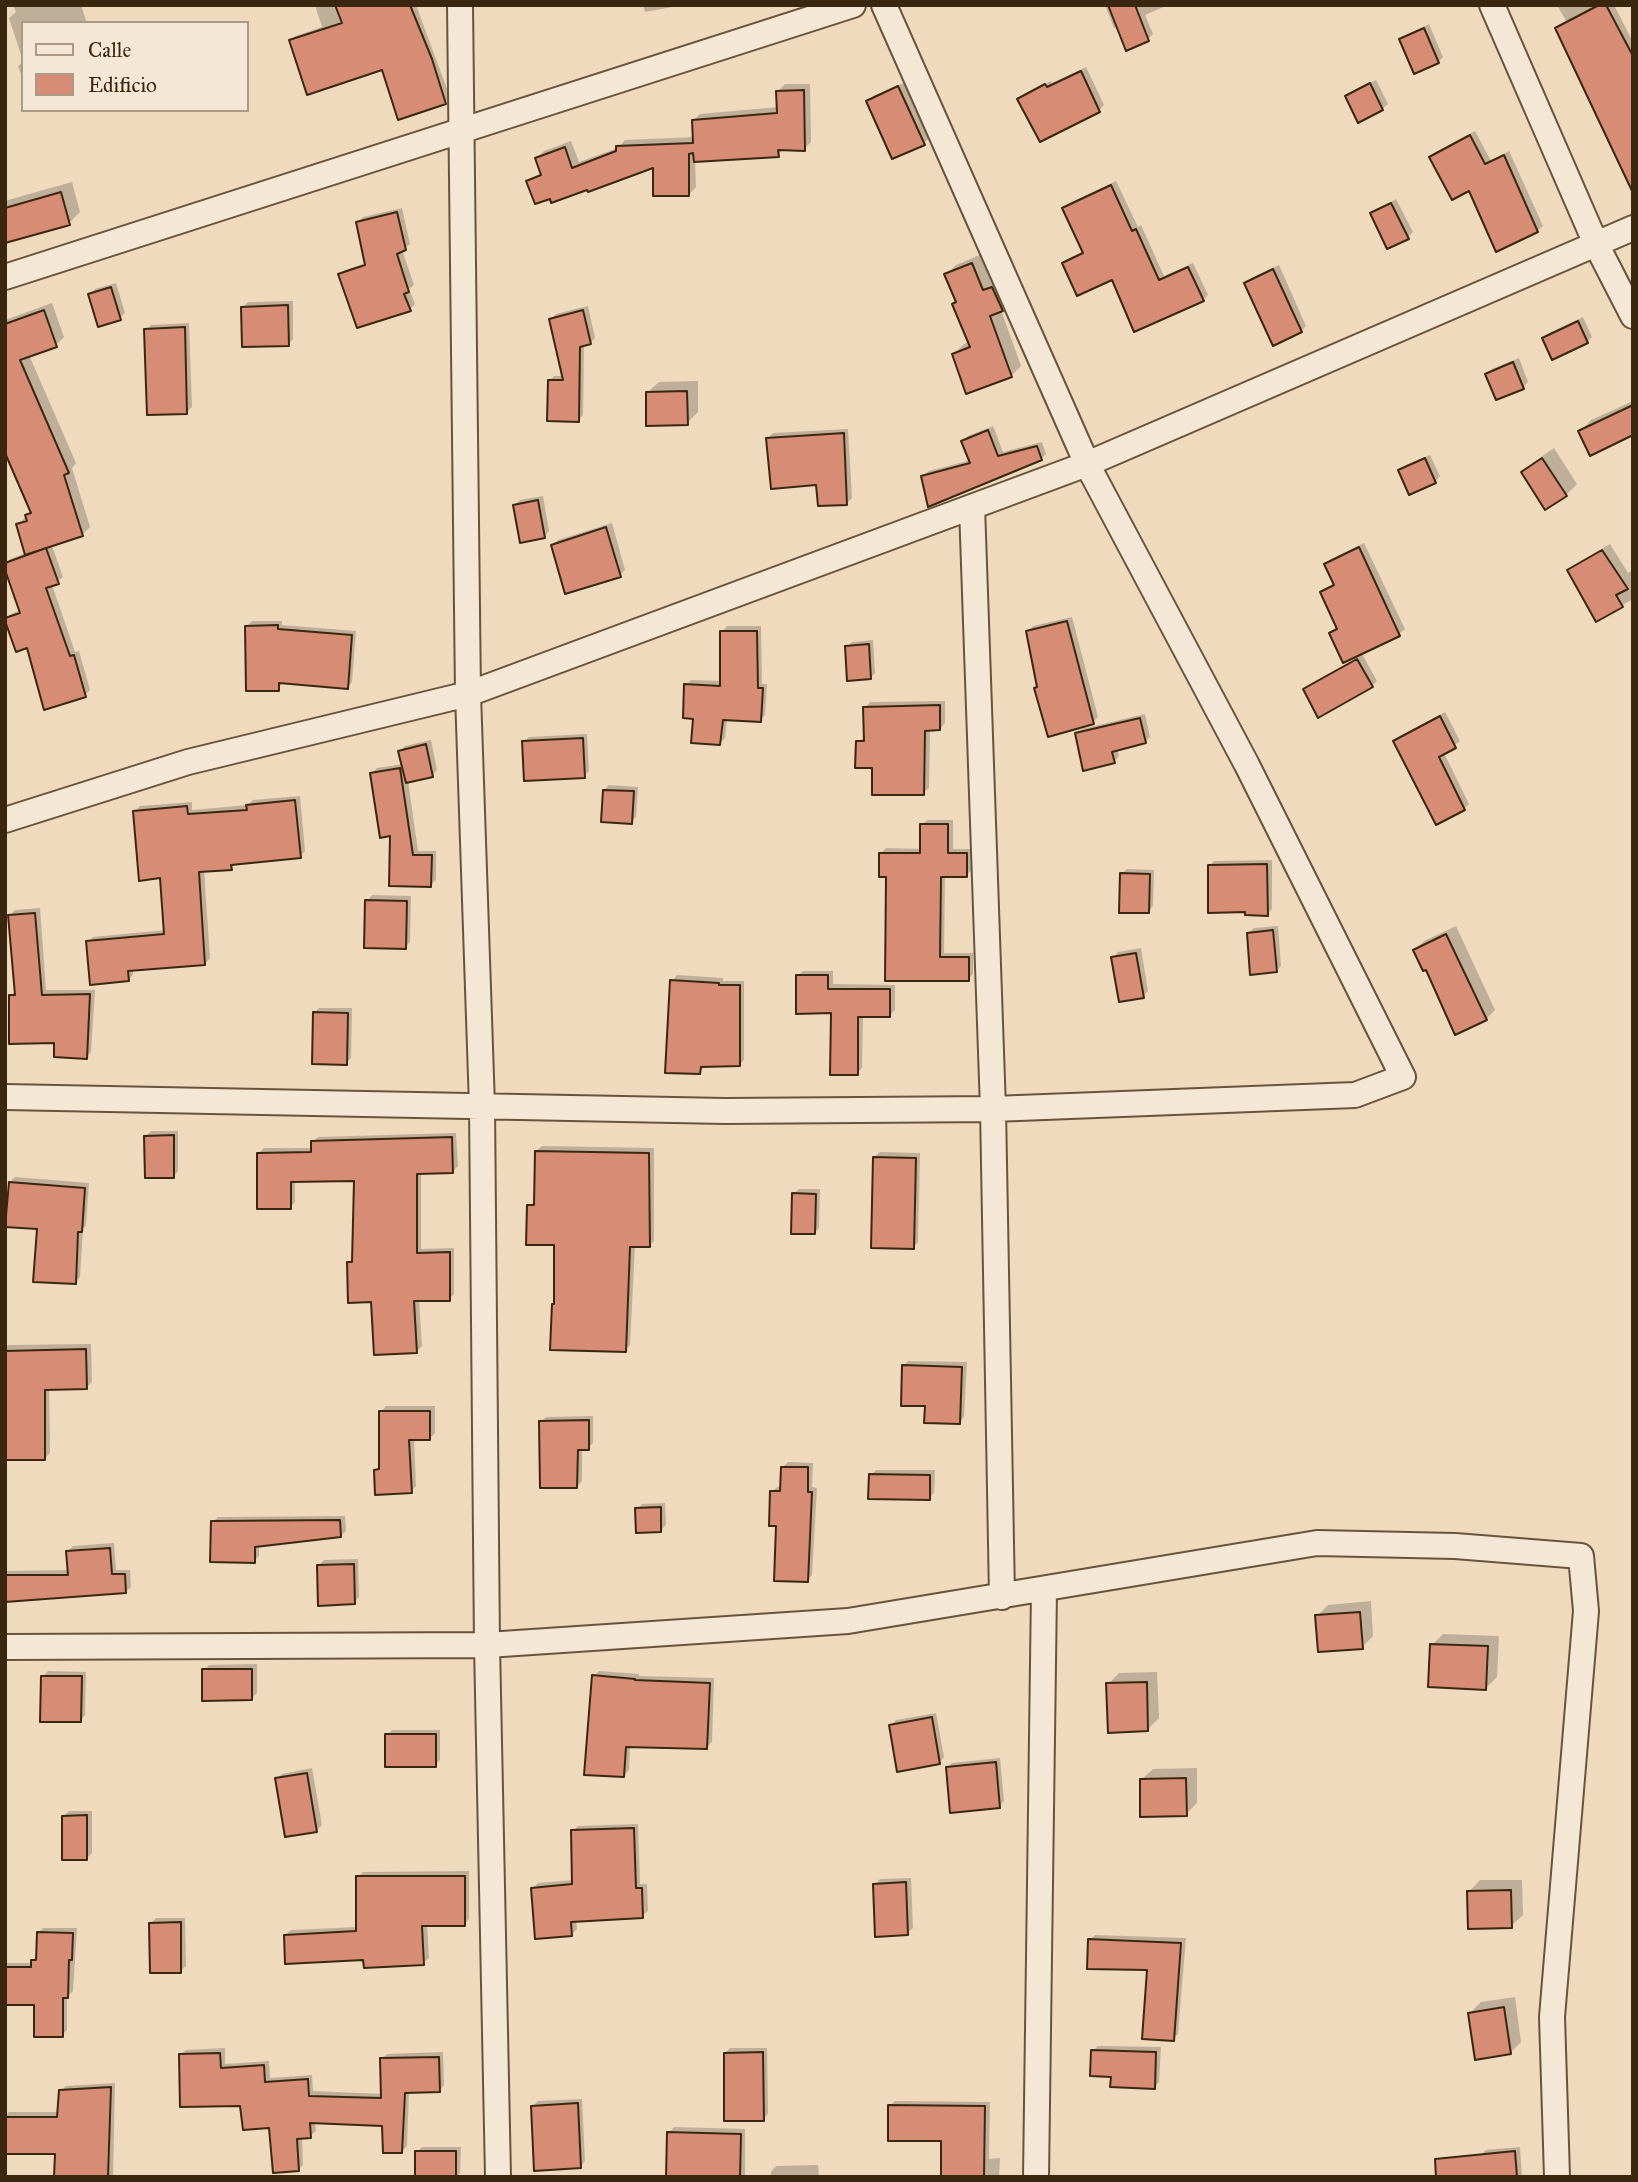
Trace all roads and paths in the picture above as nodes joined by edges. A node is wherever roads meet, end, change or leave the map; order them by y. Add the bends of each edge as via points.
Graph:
1 (460, 5) edge
2 (853, 5) edge
3 (884, 5) edge
4 (1492, 5) edge
5 (462, 132) junction
6 (1633, 228) edge
7 (1596, 244) junction
8 (5, 277) edge
9 (1633, 316) edge
10 (1087, 464) junction
11 (972, 507) junction
12 (468, 694) junction
13 (5, 820) edge
14 (5, 1097) edge
15 (482, 1106) junction
16 (993, 1109) junction
17 (1044, 1590) junction
18 (1002, 1597) junction
19 (487, 1645) junction
20 (5, 1647) edge
21 (498, 2177) edge
22 (1036, 2177) edge
23 (1558, 2177) edge

1 - 5 street
2 - 5 street
3 - 10 street
4 - 7 street
5 - 8 street
5 - 12 street
6 - 7 street
7 - 9 street
7 - 10 street
10 - 11 street
10 - 16 street via 1247,765 1404,1077 1354,1095
11 - 12 street
11 - 16 street
12 - 13 street via 188,762
12 - 15 street
14 - 15 street
15 - 16 street via 725,1111
15 - 19 street
16 - 18 street
17 - 18 street
17 - 22 street
17 - 23 street via 1317,1543 1455,1546 1581,1556 1586,1611 1552,2017
18 - 19 street via 848,1621
19 - 20 street
19 - 21 street

